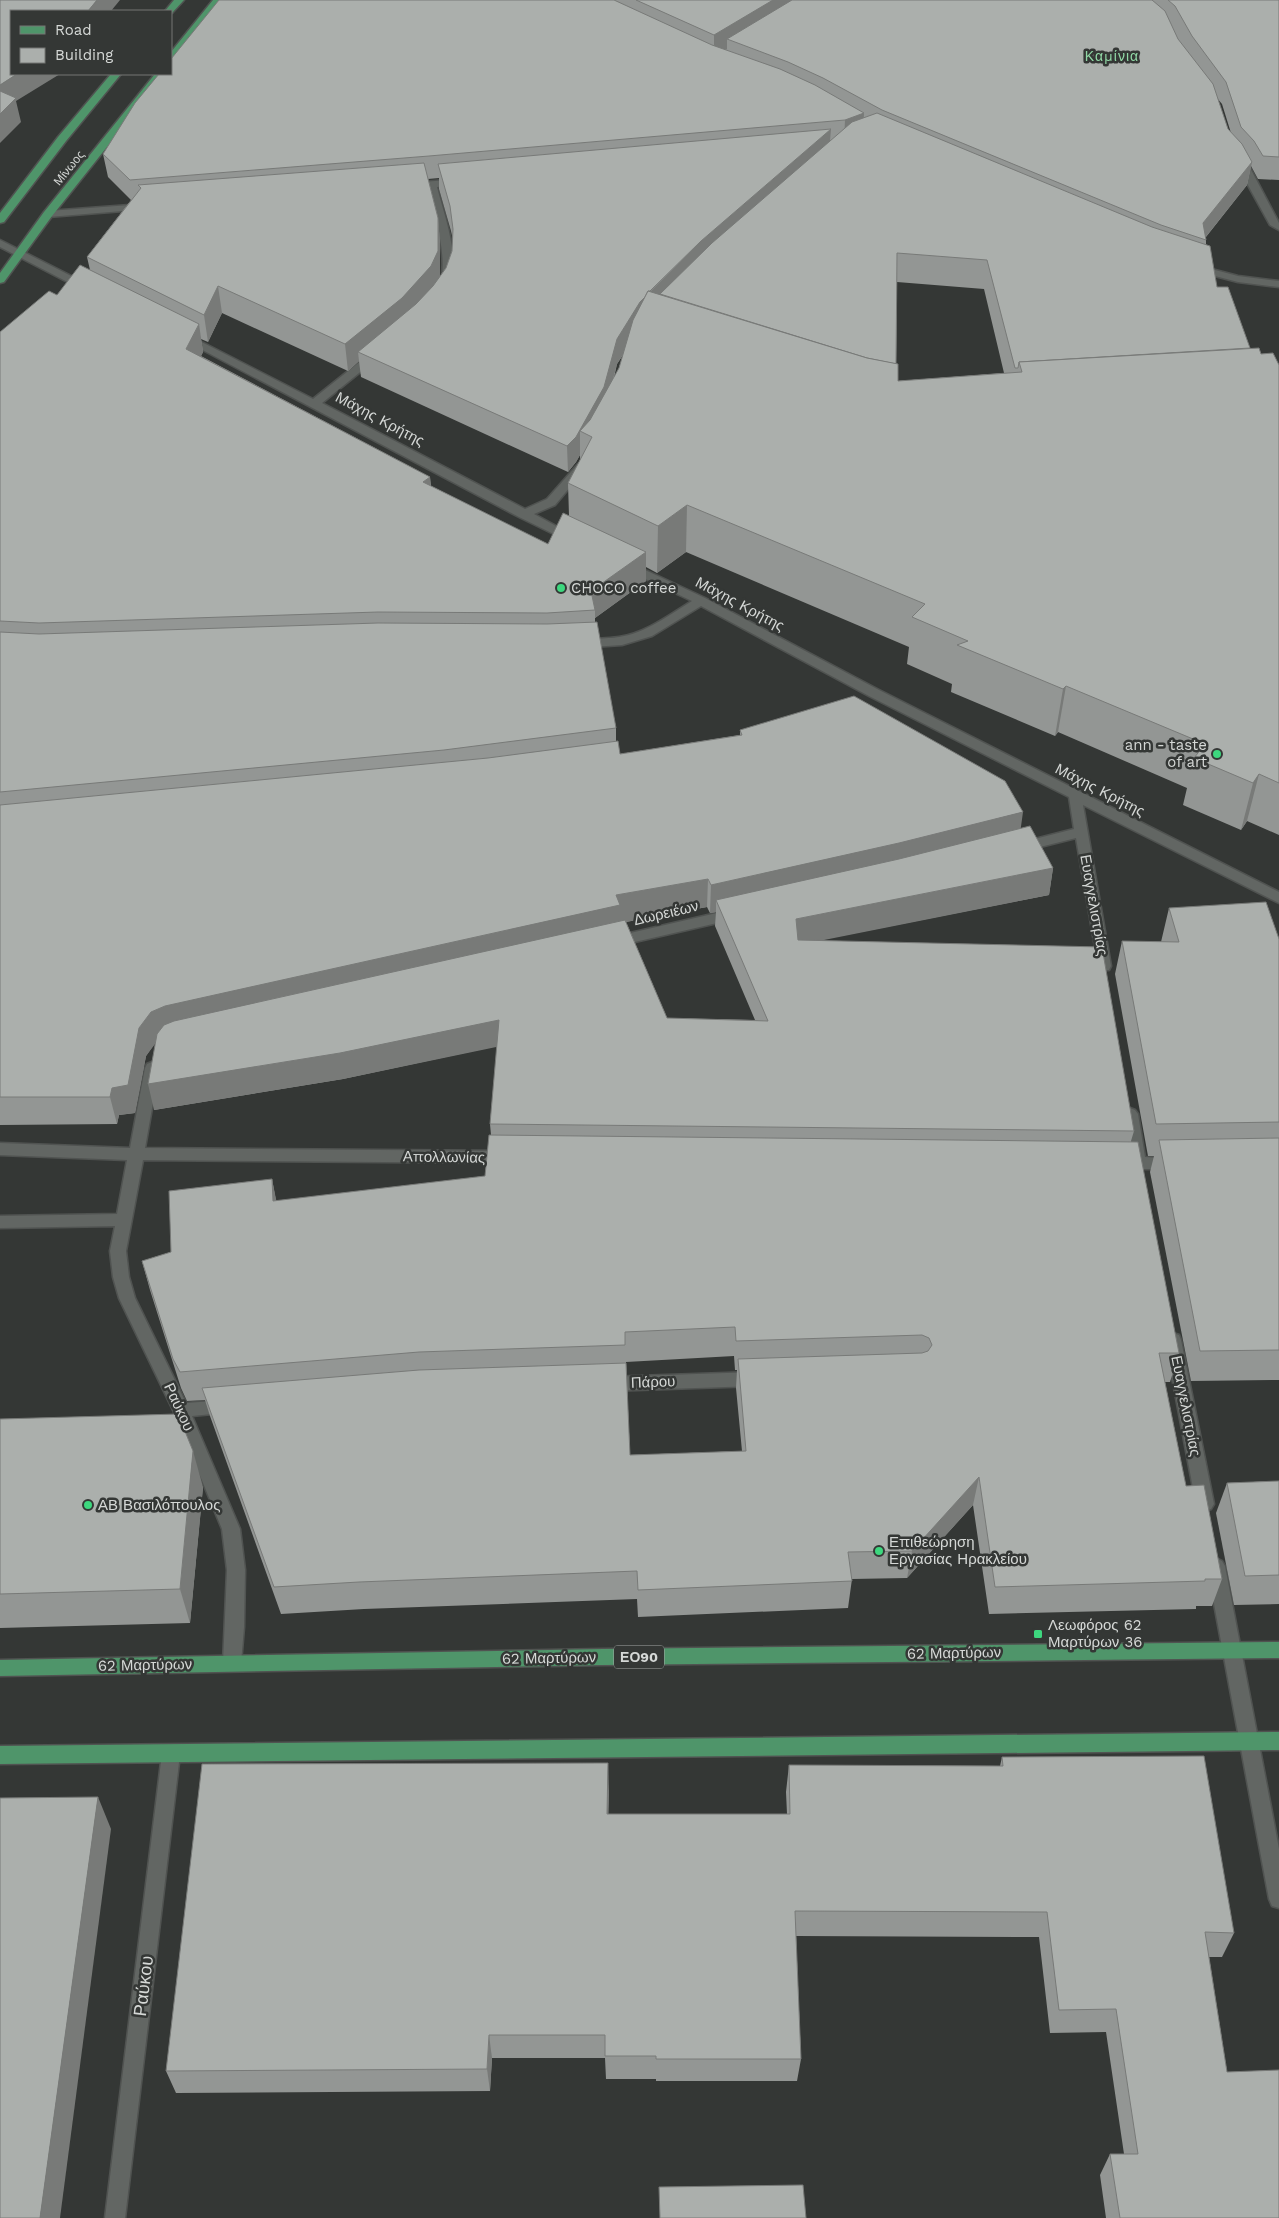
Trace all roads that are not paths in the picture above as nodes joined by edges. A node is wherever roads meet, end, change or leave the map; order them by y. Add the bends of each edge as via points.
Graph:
1 (178, 0) edge
2 (218, 0) edge
3 (170, 10) edge
4 (172, 58) edge
5 (115, 75) edge
6 (159, 75) edge
7 (1230, 151) edge
8 (470, 181) edge
9 (431, 184) junction
10 (401, 187) edge
11 (156, 206) edge
12 (48, 214) junction
13 (0, 220) edge
14 (1279, 227) edge
15 (0, 243) edge
16 (19, 253) junction
17 (1189, 266) edge
18 (0, 280) edge
19 (1279, 284) edge
20 (97, 293) edge
21 (441, 293) edge
22 (176, 332) edge
23 (382, 349) edge
24 (315, 403) junction
25 (587, 459) edge
26 (523, 514) junction
27 (585, 545) edge
28 (621, 562) edge
29 (701, 601) junction
30 (567, 646) edge
31 (874, 693) junction
32 (858, 699) edge
33 (1075, 795) junction
34 (1081, 832) junction
35 (1007, 850) edge
36 (1279, 898) edge
37 (750, 911) edge
38 (595, 946) edge
39 (1106, 978) edge
40 (154, 1055) edge
41 (1127, 1095) edge
42 (0, 1149) edge
43 (137, 1154) junction
44 (524, 1158) edge
45 (1109, 1163) edge
46 (1185, 1163) edge
47 (1138, 1164) junction
48 (1142, 1183) edge
49 (124, 1220) junction
50 (0, 1222) edge
51 (1170, 1327) edge
52 (768, 1378) edge
53 (591, 1384) edge
54 (239, 1406) edge
55 (181, 1410) junction
56 (1207, 1518) edge
57 (1212, 1546) edge
58 (1232, 1650) junction
59 (1279, 1650) edge
60 (232, 1663) junction
61 (0, 1668) edge
62 (1249, 1741) junction
63 (1279, 1741) edge
64 (171, 1754) junction
65 (0, 1755) edge
66 (1279, 1899) edge
67 (115, 2218) edge

1 - 3 main road
2 - 4 main road
5 - 13 main road, Μίνωος
6 - 12 main road, Μίνωος
7 - 14 street via 1243,164
8 - 9 street
9 - 10 street
9 - 21 street via 447,250 447,280
11 - 12 street
12 - 16 main road, Μίνωος
15 - 16 street
16 - 18 main road, Μίνωος
16 - 20 street
17 - 19 street via 1238,279
22 - 24 street, Μάχης Κρήτης
23 - 24 street
24 - 26 street, Μάχης Κρήτης
25 - 26 street via 551,502
26 - 27 street, Μάχης Κρήτης
28 - 29 street, Μάχης Κρήτης
29 - 30 street via 636,637 604,644
29 - 31 street, Μάχης Κρήτης
31 - 32 street
31 - 33 street, Μάχης Κρήτης
33 - 34 street, Ευαγγελιστρίας
33 - 36 street, Μάχης Κρήτης
34 - 35 street
34 - 39 street, Ευαγγελιστρίας
37 - 38 street, Δωρειέων
40 - 43 street
41 - 47 street
42 - 43 street, Απολλωνίας
43 - 44 street, Απολλωνίας
43 - 49 street, Ραύκου
45 - 47 street
46 - 47 street
47 - 48 street
49 - 50 street
49 - 55 street, Ραύκου via 118,1251 127,1298
51 - 56 street, Ευαγγελιστρίας
52 - 53 street, Πάρου
54 - 55 street
55 - 60 street, Ραύκου via 231,1529 236,1570
57 - 58 street
58 - 59 main road, 62 Μαρτύρων / ΕΟ90
58 - 60 main road, 62 Μαρτύρων / ΕΟ90
58 - 62 street
60 - 61 main road, 62 Μαρτύρων / ΕΟ90
62 - 63 main road
62 - 64 main road
62 - 66 street
64 - 65 main road
64 - 67 street, Ραύκου

